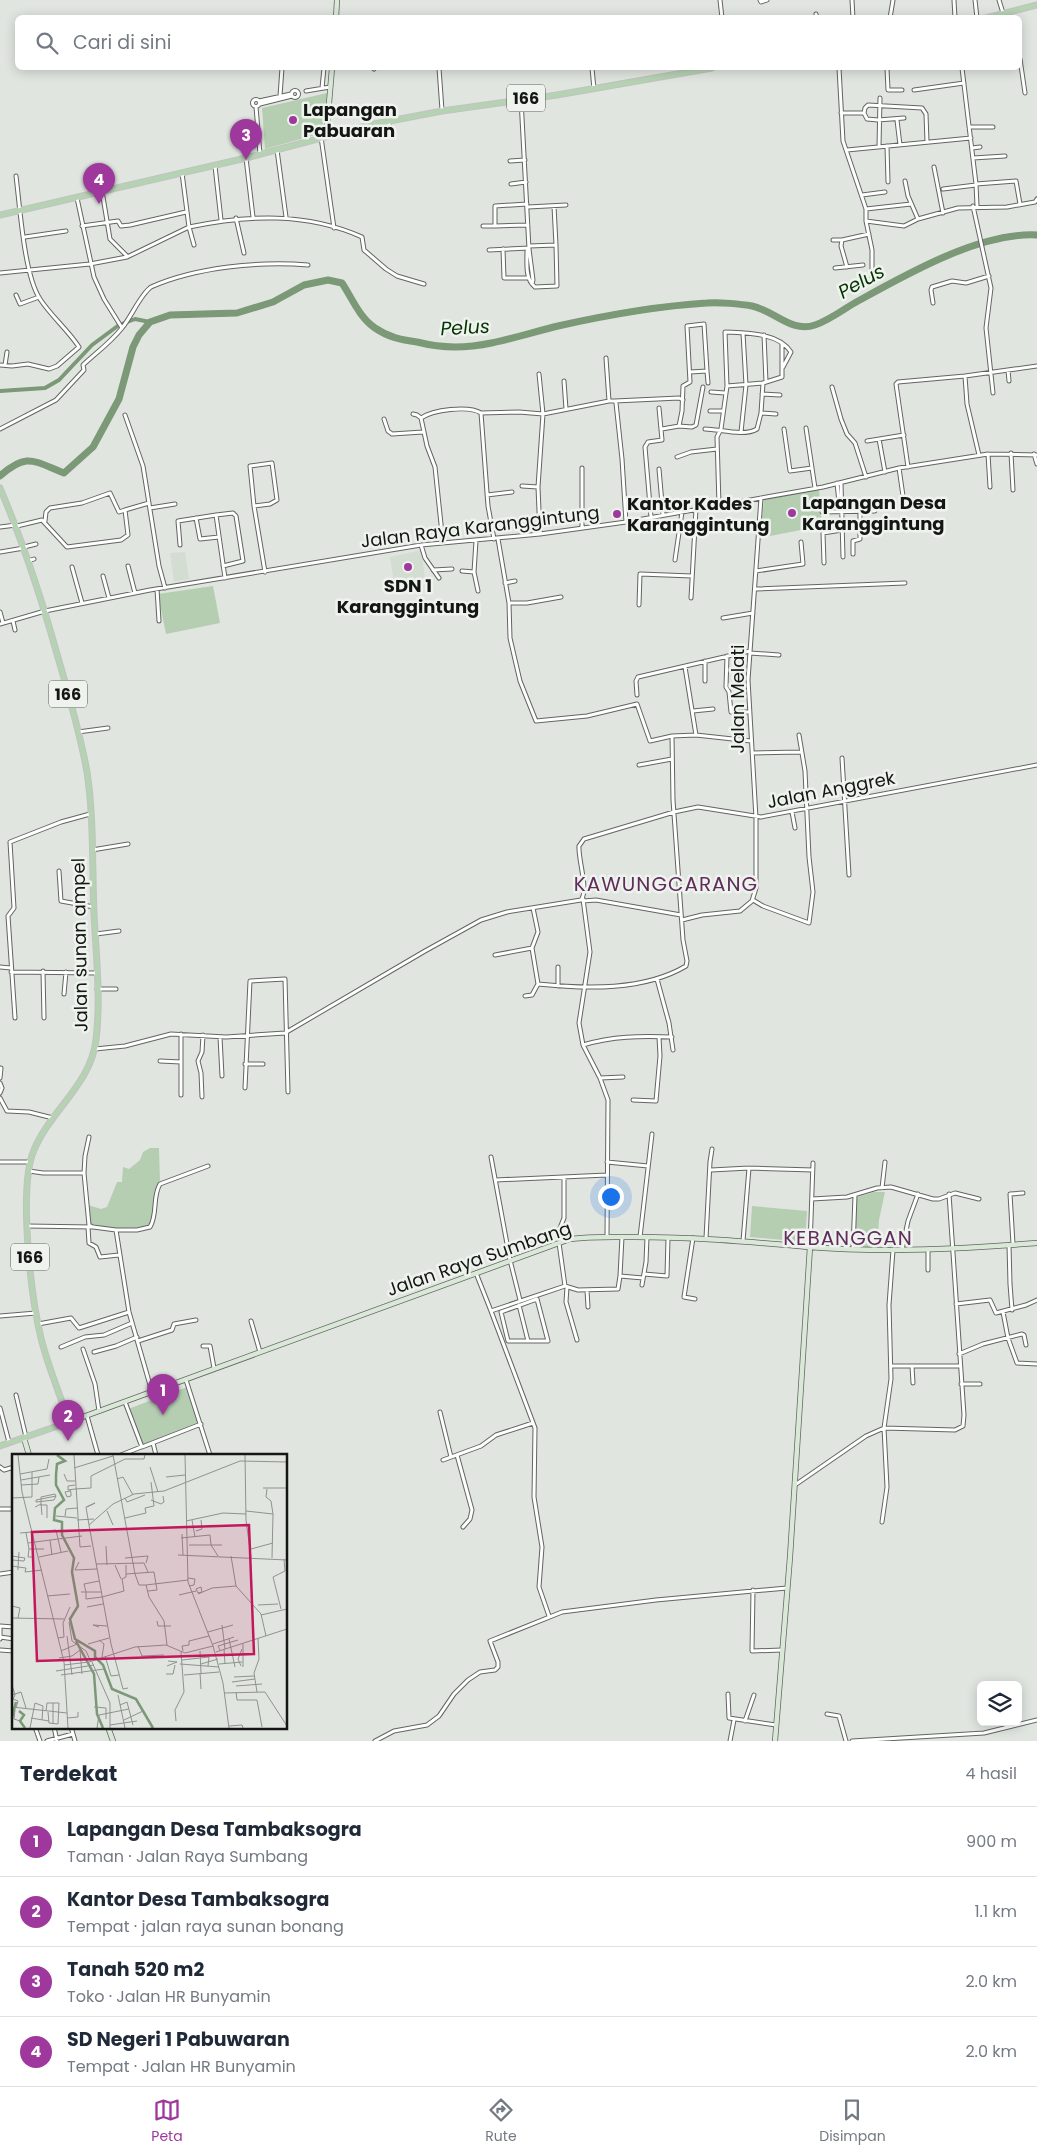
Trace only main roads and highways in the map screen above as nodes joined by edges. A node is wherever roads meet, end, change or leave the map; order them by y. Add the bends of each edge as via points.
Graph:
1 (1037, 5) edge
2 (1011, 14) edge
3 (996, 15) edge
4 (701, 70) edge
5 (0, 215) edge
6 (0, 488) edge
7 (0, 1446) edge

1 - 2 main road
2 - 3 main road
4 - 5 main road, 166 via 442,111 341,132 246,158
6 - 7 main road, Jalan sunan ampel / 166 via 31,560 86,770 97,988 94,1049 85,1073 37,1143 28,1171 27,1226 36,1313 50,1368 69,1422

